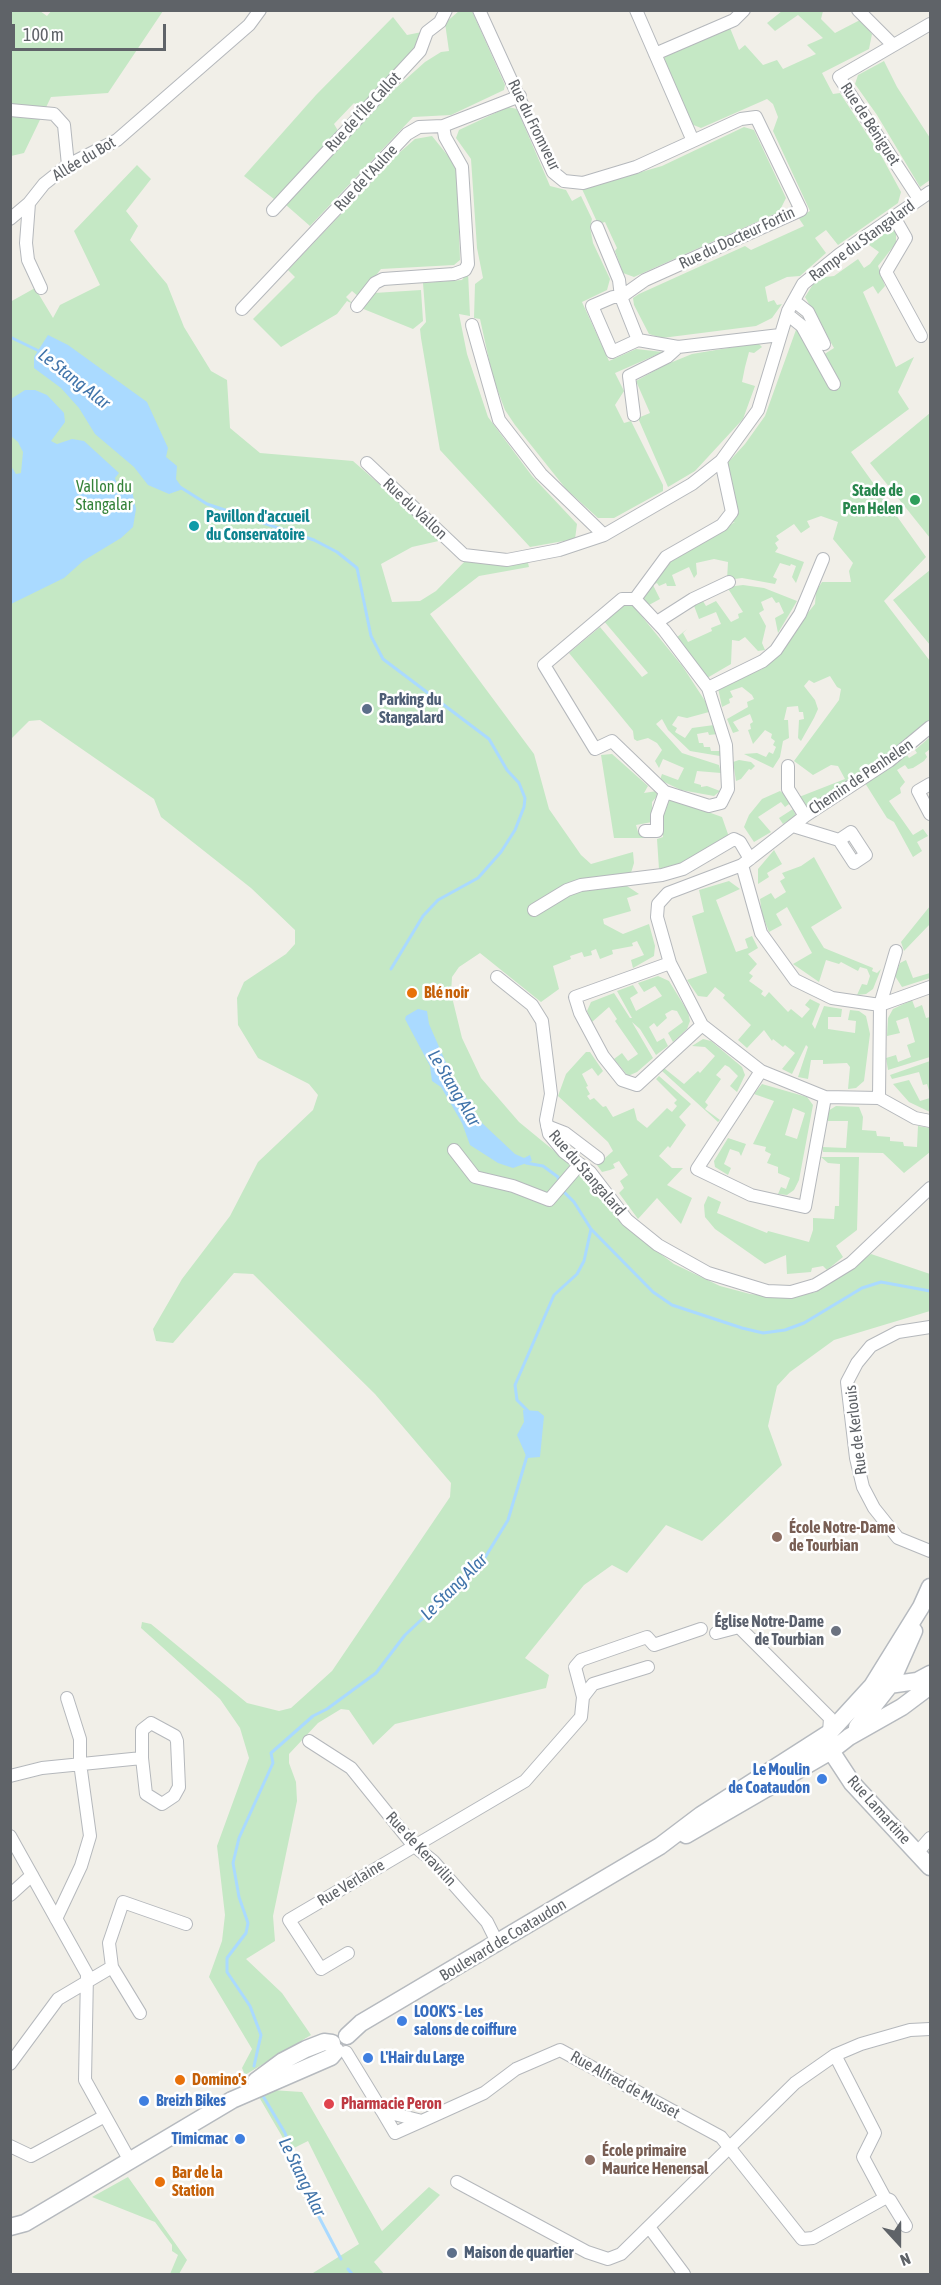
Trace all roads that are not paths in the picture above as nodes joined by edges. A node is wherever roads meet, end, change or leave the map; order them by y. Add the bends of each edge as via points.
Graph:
1 (260, 10) edge
2 (446, 10) edge
3 (479, 10) edge
4 (636, 10) edge
5 (744, 10) edge
6 (858, 10) edge
7 (930, 24) edge
8 (892, 44) junction
9 (656, 54) junction
10 (520, 96) junction
11 (10, 110) edge
12 (443, 126) junction
13 (693, 141) junction
14 (68, 165) junction
15 (930, 192) edge
16 (919, 199) junction
17 (29, 203) junction
18 (273, 210) dead end
19 (894, 218) junction
20 (10, 219) edge
21 (597, 227) dead end
22 (41, 288) dead end
23 (621, 297) junction
24 (794, 301) junction
25 (357, 306) dead end
26 (242, 309) dead end
27 (787, 314) junction
28 (472, 325) dead end
29 (780, 335) junction
30 (921, 336) dead end
31 (638, 340) junction
32 (824, 344) dead end
33 (678, 347) junction
34 (834, 384) dead end
35 (634, 414) dead end
36 (721, 461) junction
37 (367, 463) dead end
38 (604, 535) junction
39 (464, 555) joint
40 (823, 559) dead end
41 (729, 582) dead end
42 (635, 599) junction
43 (657, 622) junction
44 (708, 688) junction
45 (930, 728) edge
46 (788, 766) dead end
47 (930, 783) edge
48 (665, 792) junction
49 (930, 814) edge
50 (806, 816) junction
51 (793, 826) junction
52 (645, 831) dead end
53 (839, 840) dead end
54 (746, 862) junction
55 (534, 910) dead end
56 (896, 951) dead end
57 (670, 963) junction
58 (497, 977) dead end
59 (930, 987) edge
60 (880, 1005) junction
61 (702, 1025) junction
62 (761, 1071) junction
63 (825, 1097) junction
64 (879, 1098) junction
65 (930, 1121) edge
66 (546, 1126) junction
67 (454, 1150) dead end
68 (598, 1158) dead end
69 (580, 1164) junction
70 (930, 1188) edge
71 (930, 1327) edge
72 (930, 1551) edge
73 (930, 1587) edge
74 (921, 1607) junction
75 (701, 1629) dead end
76 (716, 1633) dead end
77 (902, 1662) junction
78 (648, 1667) dead end
79 (926, 1680) edge
80 (890, 1685) junction
81 (873, 1686) junction
82 (583, 1697) junction
83 (67, 1698) dead end
84 (829, 1733) junction
85 (849, 1737) junction
86 (309, 1741) dead end
87 (831, 1751) junction
88 (142, 1758) junction
89 (80, 1763) junction
90 (10, 1776) edge
91 (10, 1836) edge
92 (930, 1838) edge
93 (413, 1845) junction
94 (660, 1846) junction
95 (917, 1853) junction
96 (930, 1867) edge
97 (32, 1875) junction
98 (10, 1895) edge
99 (56, 1919) junction
100 (186, 1924) dead end
101 (497, 1942) junction
102 (348, 1953) dead end
103 (112, 1967) junction
104 (85, 1984) junction
105 (140, 2013) dead end
106 (930, 2029) edge
107 (340, 2046) junction
108 (835, 2055) junction
109 (10, 2064) edge
110 (382, 2111) junction
111 (103, 2117) junction
112 (422, 2121) junction
113 (10, 2146) edge
114 (729, 2147) junction
115 (130, 2161) junction
116 (457, 2182) dead end
117 (885, 2198) junction
118 (18, 2225) edge
119 (906, 2226) dead end
120 (649, 2227) junction
121 (10, 2240) edge
122 (684, 2274) edge

1 - 14 street, Allée du Bot via 249,26 117,140
2 - 18 street, Rue de l'Île Callot via 440,22 427,32 420,51
3 - 10 street, Rue du Fromveur
4 - 9 street
5 - 9 street via 734,20
6 - 8 street
7 - 8 street, Rue de Béniguet
8 - 16 street, Rue de Béniguet via 839,77
9 - 13 street
10 - 12 street, Rue de l'Aulne
10 - 13 street, Rue du Fromveur via 553,172 564,181 583,183 636,167
11 - 14 street via 54,114 64,125
12 - 25 street via 462,167 468,264 465,270 454,274 382,279
12 - 26 street, Rue de l'Aulne via 419,127 407,134
13 - 23 street, Rue du Docteur Fortin via 741,119 756,117 801,210 645,280
14 - 17 street, Allée du Bot via 44,184
15 - 16 street, Rampe du Stangalard
16 - 19 street, Rampe du Stangalard
17 - 20 street, Allée du Bot
17 - 22 street via 28,260
19 - 24 street, Rampe du Stangalard via 803,284
19 - 30 street via 906,238 886,272
21 - 23 street via 619,280
23 - 31 street
23 - 31 street, Rue du Docteur Fortin via 592,306 612,352
24 - 27 street, Rampe du Stangalard
24 - 32 street via 808,312
27 - 29 street, Rampe du Stangalard
27 - 34 street via 802,327
28 - 38 street via 499,420 541,474
29 - 33 street
29 - 36 street, Rampe du Stangalard via 758,410
31 - 33 street
33 - 35 street via 667,357 629,376
36 - 38 street, Rampe du Stangalard via 692,484
36 - 42 street via 732,512 723,525 666,556
37 - 39 street, Rue du Vallon
38 - 39 street, Rampe du Stangalard via 559,550 507,560
40 - 44 street via 792,628 776,650 763,661
41 - 43 street
42 - 43 street
42 - 48 street via 622,599 544,665 596,749 612,741
43 - 44 street
44 - 48 street via 726,745 726,797 709,806
45 - 50 street, Chemin de Penhelen via 889,761
46 - 50 street, Chemin de Penhelen via 788,789
47 - 49 street via 918,791
48 - 52 street via 657,815 657,831
50 - 51 street
51 - 53 street
51 - 54 street
54 - 55 street via 740,842 734,839 683,869 581,885
54 - 57 street via 668,893 658,904 657,917
54 - 60 street via 761,933 795,980 832,998
56 - 60 street
57 - 61 street
57 - 61 street via 575,997 580,1013 603,1056 622,1080 637,1085
58 - 66 street via 532,1005 543,1021 551,1094
59 - 60 street
60 - 64 street
61 - 62 street
62 - 63 street
62 - 63 street via 697,1169 751,1195 805,1207
63 - 64 street
64 - 65 street via 915,1118
66 - 68 street via 565,1133
66 - 69 street, Rue du Stangalard via 564,1152
67 - 69 street via 475,1177 551,1197
69 - 70 street, Rue du Stangalard via 627,1220 658,1245 708,1273 766,1292 791,1292 815,1285 851,1263
71 - 72 street, Rue de Kerlouis via 898,1332 871,1346 847,1382 863,1487 898,1538
73 - 74 main road
74 - 77 main road
74 - 81 main road, Boulevard de Coataudon
75 - 82 street via 654,1645 647,1637 581,1660 575,1667
76 - 84 street via 739,1627 830,1718
77 - 79 main road via 909,1676
77 - 80 main road
78 - 82 street via 593,1684
79 - 80 main road
79 - 85 main road via 902,1707
80 - 81 main road
80 - 85 main road
81 - 84 main road, Boulevard de Coataudon
82 - 93 street, Rue Verlaine via 581,1717 525,1781
83 - 89 street via 80,1739
84 - 87 main road
84 - 94 main road, Boulevard de Coataudon
85 - 87 main road, Boulevard de Coataudon
86 - 93 street, Rue de Keravilin via 351,1768
87 - 94 main road, Boulevard de Coataudon via 707,1826
87 - 95 main road, Rue Lamartine via 852,1783
88 - 88 street via 142,1730 151,1723 175,1736 179,1787 162,1804 146,1794
88 - 89 street
89 - 90 street
89 - 99 street via 90,1836 81,1866
91 - 97 street
92 - 95 street
93 - 101 street, Rue de Keravilin via 433,1861 487,1923
93 - 102 street, Rue Verlaine via 289,1920 321,1969
94 - 101 main road, Boulevard de Coataudon
95 - 96 main road, Rue Lamartine
97 - 98 street
97 - 99 street
99 - 104 street via 87,1974
100 - 103 street via 123,1902 109,1943
101 - 107 main road, Boulevard de Coataudon via 361,2023
103 - 104 street
103 - 105 street
104 - 109 street via 58,1999
104 - 111 street via 85,2080
106 - 108 street via 890,2035
107 - 110 street, Rue Alfred de Musset
107 - 115 main road, Boulevard de Coataudon via 324,2042 283,2061 232,2100
108 - 114 street via 795,2083
108 - 117 street via 875,2133 863,2157
110 - 112 street
110 - 112 street, Rue Alfred de Musset via 395,2133
111 - 113 street via 31,2156
111 - 115 street
112 - 114 street, Rue Alfred de Musset via 484,2093 516,2069 560,2050 721,2137
114 - 117 street via 802,2239 813,2238
114 - 120 street
115 - 118 main road, Boulevard de Coataudon
116 - 120 street via 587,2252 608,2259 621,2254
117 - 119 street
118 - 121 main road, Boulevard de Coataudon
120 - 122 street

